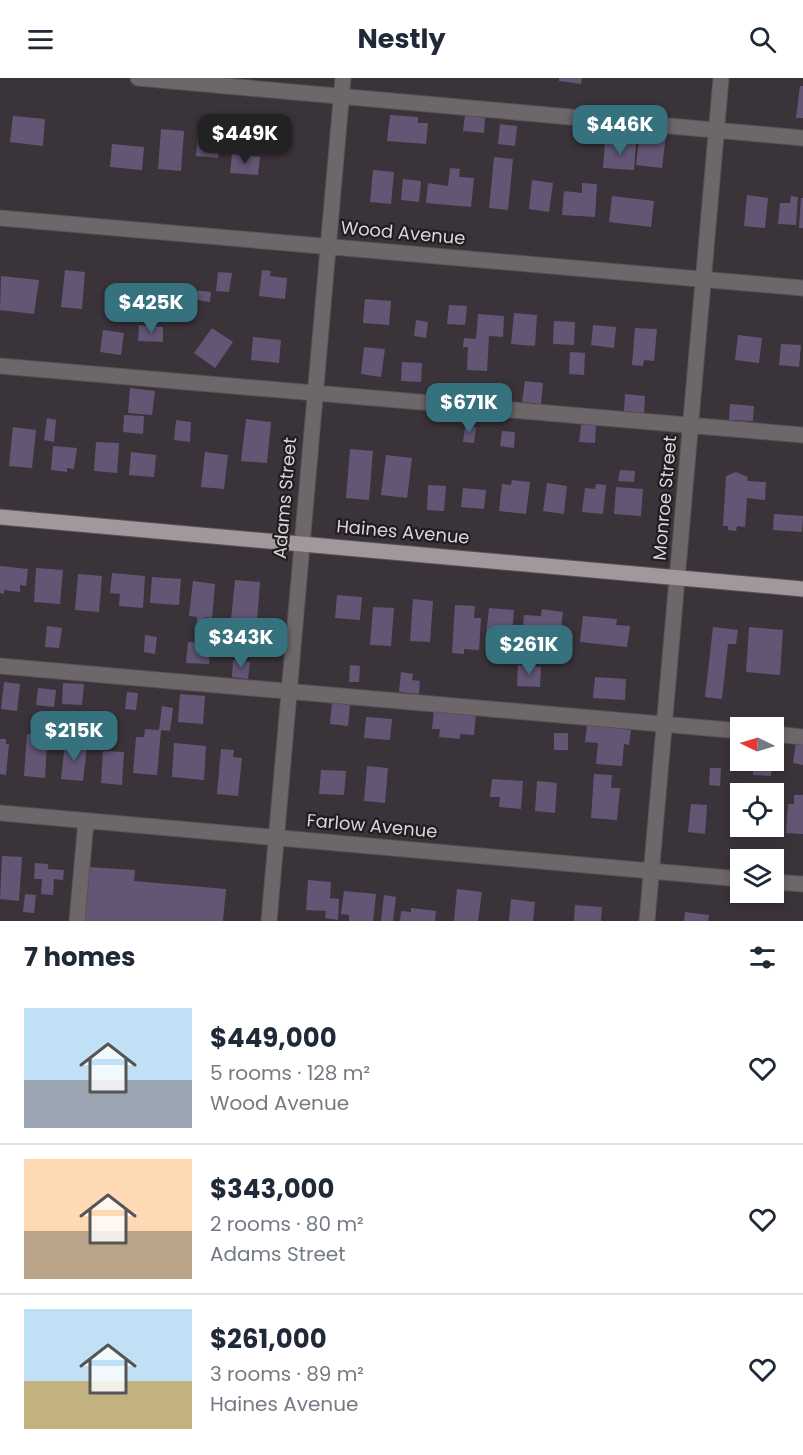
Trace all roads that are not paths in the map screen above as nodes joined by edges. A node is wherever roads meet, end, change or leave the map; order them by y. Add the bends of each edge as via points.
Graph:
1 (138, 78) edge
2 (343, 78) edge
3 (721, 78) edge
4 (341, 96) junction
5 (716, 130) junction
6 (803, 138) edge
7 (0, 218) edge
8 (328, 246) junction
9 (703, 279) junction
10 (803, 288) edge
11 (0, 366) edge
12 (314, 392) junction
13 (690, 424) junction
14 (803, 435) edge
15 (0, 517) edge
16 (301, 543) junction
17 (678, 577) junction
18 (803, 589) edge
19 (0, 666) edge
20 (288, 691) junction
21 (664, 724) junction
22 (730, 730) edge
23 (784, 735) edge
24 (803, 737) edge
25 (0, 813) edge
26 (86, 821) junction
27 (276, 837) junction
28 (651, 871) junction
29 (730, 878) edge
30 (784, 883) edge
31 (803, 884) edge
32 (77, 921) edge
33 (269, 921) edge
34 (647, 921) edge

1 - 4 street
2 - 4 street, Adams Street
3 - 5 street, Monroe Street
4 - 5 street
4 - 8 street, Adams Street
5 - 6 street
5 - 9 street, Monroe Street
7 - 8 street, Wood Avenue
8 - 9 street, Wood Avenue
8 - 12 street, Adams Street
9 - 10 street, Wood Avenue
9 - 13 street, Monroe Street
11 - 12 street
12 - 13 street
12 - 16 street, Adams Street
13 - 14 street
13 - 17 street, Monroe Street
15 - 16 main road, Haines Avenue
16 - 17 main road, Haines Avenue
16 - 20 street, Adams Street
17 - 18 main road, Haines Avenue
17 - 21 street, Monroe Street
19 - 20 street
20 - 21 street
20 - 27 street, Adams Street
21 - 22 street
21 - 28 street, Monroe Street
23 - 24 street
25 - 26 street, Farlow Avenue
26 - 27 street, Farlow Avenue
26 - 32 street
27 - 28 street, Farlow Avenue
27 - 33 street, Adams Street
28 - 29 street, Farlow Avenue
28 - 34 street, Monroe Street
30 - 31 street

